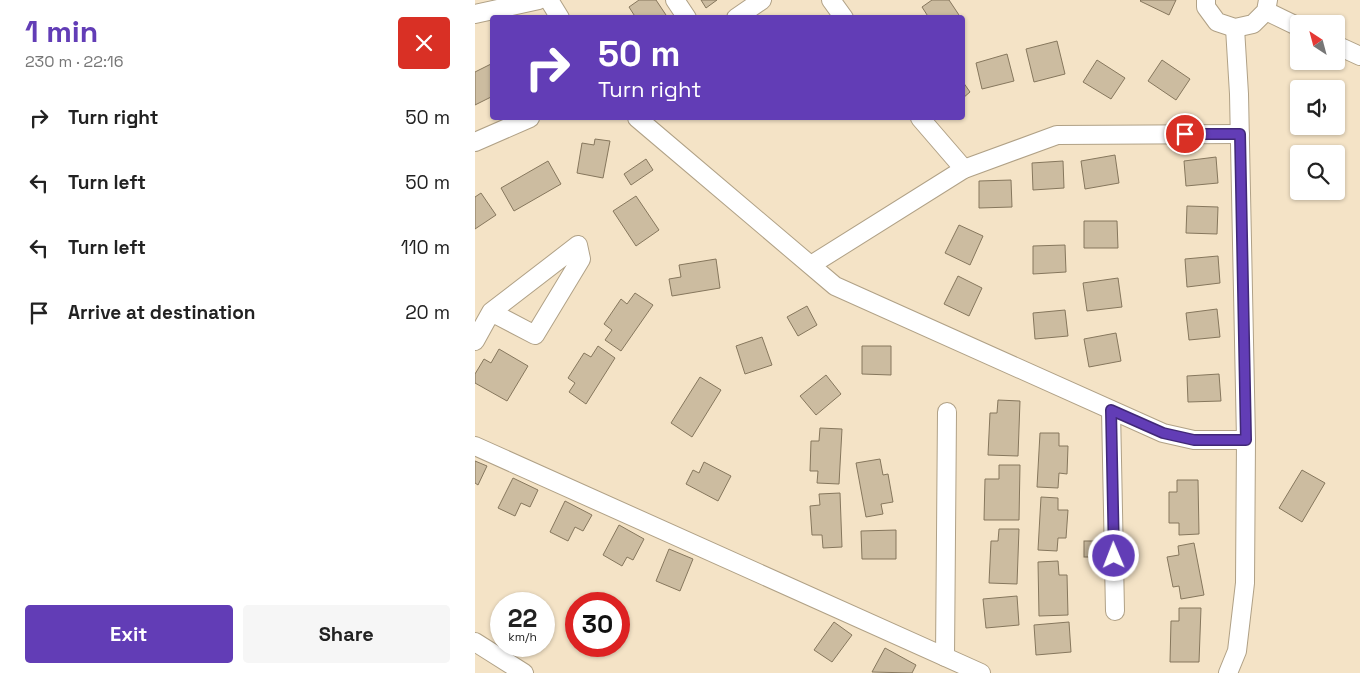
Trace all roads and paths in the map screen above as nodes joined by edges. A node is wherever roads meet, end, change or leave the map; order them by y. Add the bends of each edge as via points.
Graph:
1 (539, 0) edge
2 (549, 0) edge
3 (675, 0) edge
4 (762, 0) edge
5 (831, 0) edge
6 (1206, 0) edge
7 (1267, 6) edge
8 (475, 14) edge
9 (558, 15) edge
10 (685, 15) edge
11 (740, 15) edge
12 (842, 15) edge
13 (1290, 21) edge
14 (1235, 28) junction
15 (1345, 49) edge
16 (1360, 56) edge
17 (525, 120) edge
18 (639, 120) edge
19 (922, 120) edge
20 (1240, 134) junction
21 (475, 142) edge
22 (964, 169) junction
23 (811, 266) junction
24 (491, 312) junction
25 (475, 341) edge
26 (1111, 410) junction
27 (947, 412) dead end
28 (1246, 440) junction
29 (475, 446) edge
30 (1115, 610) dead end
31 (475, 642) edge
32 (945, 657) junction
33 (524, 673) edge
34 (981, 673) edge
35 (1228, 673) edge

1 - 8 street
2 - 9 street
3 - 10 street
4 - 11 street
5 - 12 street
6 - 14 street via 1217,22
7 - 13 street
7 - 14 street via 1253,24
14 - 20 street
15 - 16 street
17 - 21 street
18 - 23 street
19 - 22 street
20 - 22 street via 1057,135
20 - 28 street
22 - 23 street
23 - 26 street via 835,286
24 - 24 street via 554,263 578,245 581,259 535,335
24 - 25 street
26 - 28 street via 1163,433 1194,440
26 - 30 street
27 - 32 street
28 - 35 street via 1245,583 1237,651
29 - 32 street
31 - 33 street
32 - 34 street

